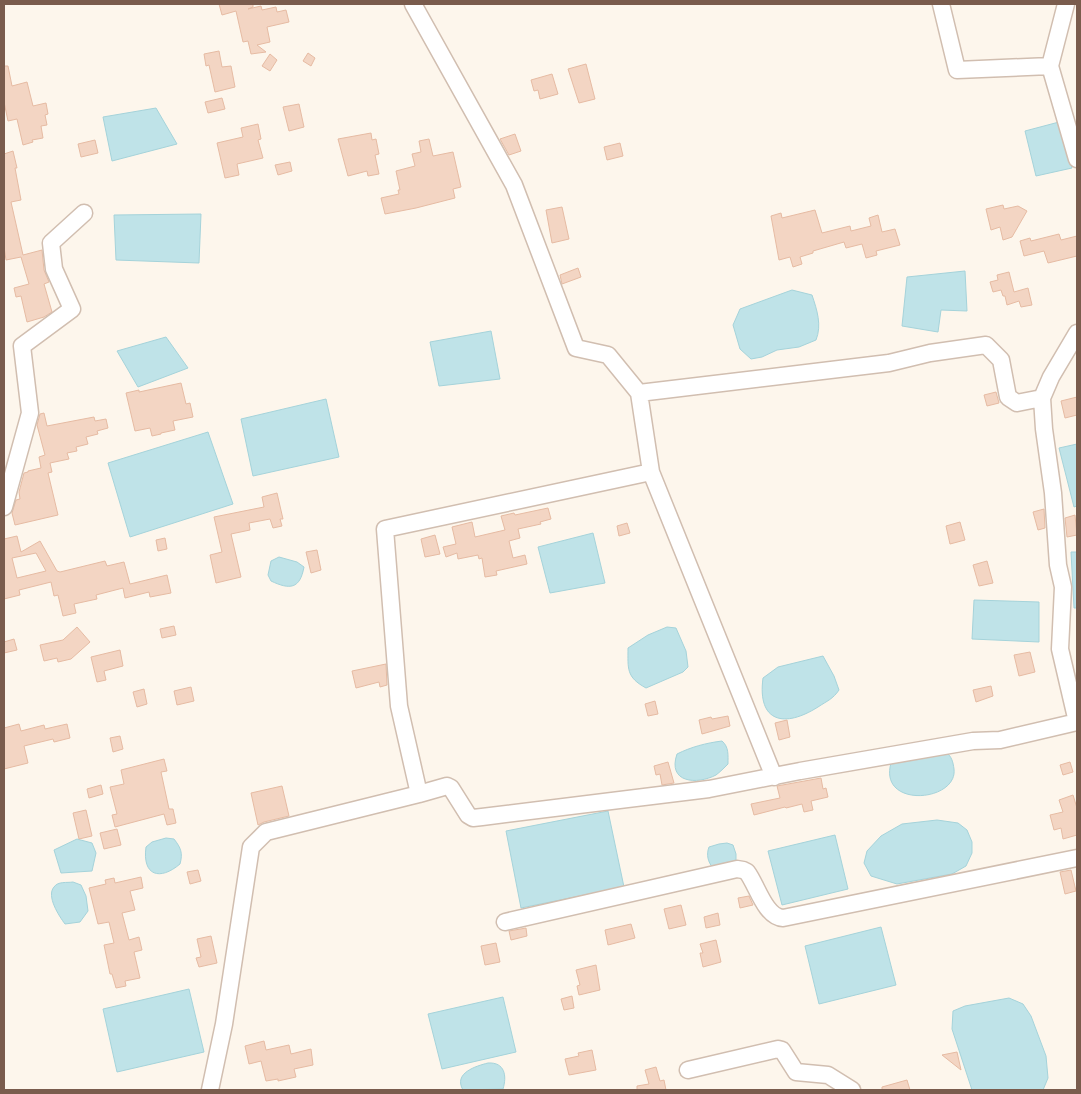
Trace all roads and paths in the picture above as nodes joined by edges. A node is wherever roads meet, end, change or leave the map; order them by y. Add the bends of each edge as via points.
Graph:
1 (413, 4) edge
2 (941, 4) edge
3 (1066, 4) edge
4 (1050, 66) junction
5 (1077, 159) edge
6 (84, 213) dead end
7 (1077, 333) edge
8 (639, 394) junction
9 (1042, 398) junction
10 (651, 472) junction
11 (4, 507) edge
12 (1077, 722) edge
13 (774, 777) junction
14 (419, 794) junction
15 (1077, 858) edge
16 (505, 922) dead end
17 (688, 1070) dead end
18 (210, 1090) edge
19 (852, 1090) edge

1 - 8 street via 514,185 576,348 608,354
2 - 4 street via 957,70
3 - 4 street
4 - 5 street
6 - 11 street via 51,243 54,269 72,309 22,346 30,413
7 - 9 street via 1054,370
8 - 9 street via 889,363 986,345 1001,360 1008,397 1017,403
8 - 10 street
9 - 12 street via 1058,565 1063,587 1060,649
10 - 13 street
10 - 14 street via 385,528 399,706
12 - 13 street via 1000,740 973,741
13 - 14 street via 709,789 473,818 468,816 448,786
14 - 18 street via 266,832 251,847 224,1024
15 - 16 street via 783,918 769,911 747,872 737,869
17 - 19 street via 780,1049 796,1072 828,1075

